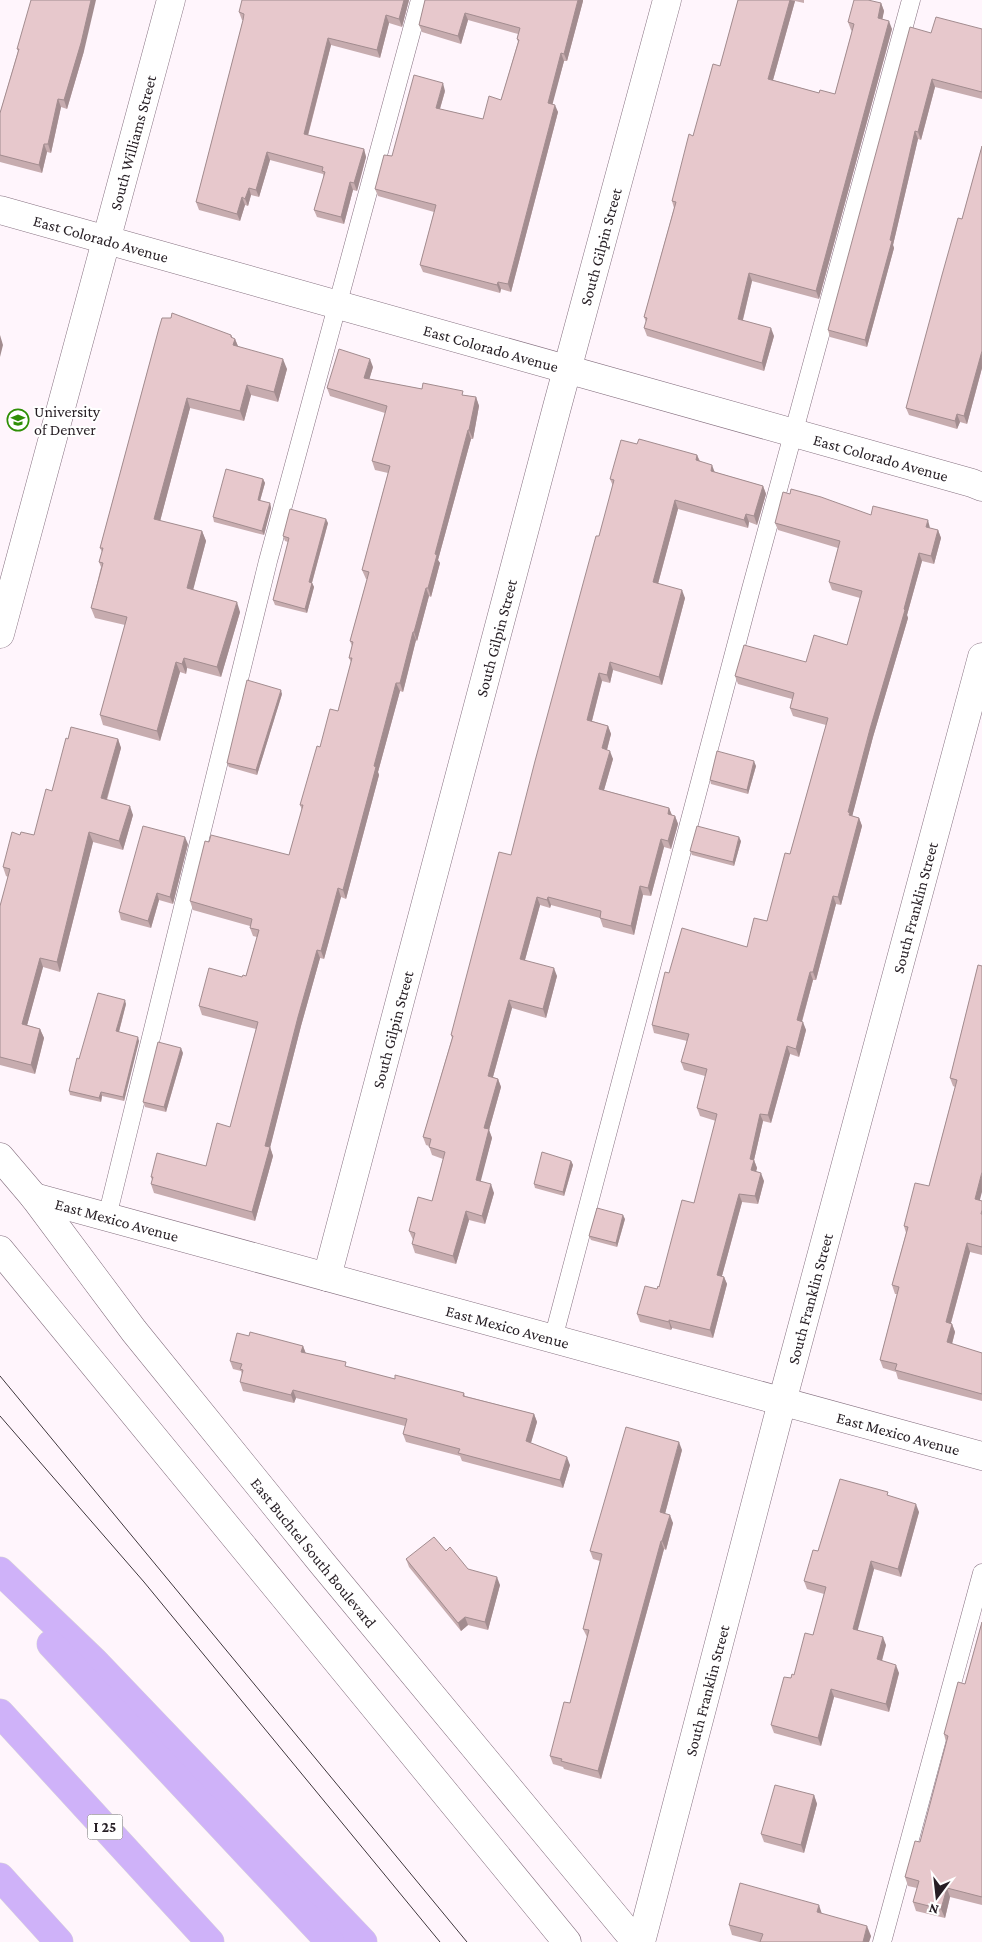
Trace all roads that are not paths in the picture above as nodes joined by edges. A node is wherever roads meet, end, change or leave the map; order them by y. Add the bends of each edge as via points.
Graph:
1 (171, 0) edge
2 (420, 0) edge
3 (667, 0) edge
4 (911, 0) edge
5 (0, 210) edge
6 (106, 240) junction
7 (338, 305) junction
8 (567, 369) junction
9 (793, 432) junction
10 (982, 487) edge
11 (0, 634) edge
12 (982, 657) edge
13 (0, 1157) edge
14 (34, 1197) junction
15 (107, 1217) junction
16 (0, 1250) edge
17 (327, 1277) junction
18 (553, 1339) junction
19 (782, 1402) junction
20 (982, 1456) edge
21 (0, 1571) edge
22 (982, 1573) edge
23 (0, 1589) edge
24 (0, 1713) edge
25 (0, 1877) edge
26 (59, 1942) edge
27 (210, 1942) edge
28 (330, 1942) edge
29 (363, 1942) edge
30 (567, 1942) edge
31 (636, 1942) edge
32 (641, 1942) edge
33 (882, 1942) edge

1 - 6 street, South Williams Street
2 - 7 lane
3 - 8 street, South Gilpin Street
4 - 9 lane
5 - 6 street, East Colorado Avenue
6 - 7 street, East Colorado Avenue
6 - 11 street, South Williams Street
7 - 8 street, East Colorado Avenue
7 - 15 lane via 268,561
8 - 9 street, East Colorado Avenue
8 - 17 street, South Gilpin Street
9 - 10 street, East Colorado Avenue
9 - 18 lane
12 - 19 street, South Franklin Street
13 - 14 street, East Buchtel South Boulevard
14 - 15 street, East Mexico Avenue
14 - 31 street, East Buchtel South Boulevard via 134,1331
15 - 17 street, East Mexico Avenue
16 - 30 street
17 - 18 street, East Mexico Avenue
18 - 19 street, East Mexico Avenue
19 - 20 street, East Mexico Avenue
19 - 32 street, South Franklin Street
21 - 29 highway via 94,1661
22 - 33 lane
23 - 28 highway
24 - 27 highway, I 25
25 - 26 highway

